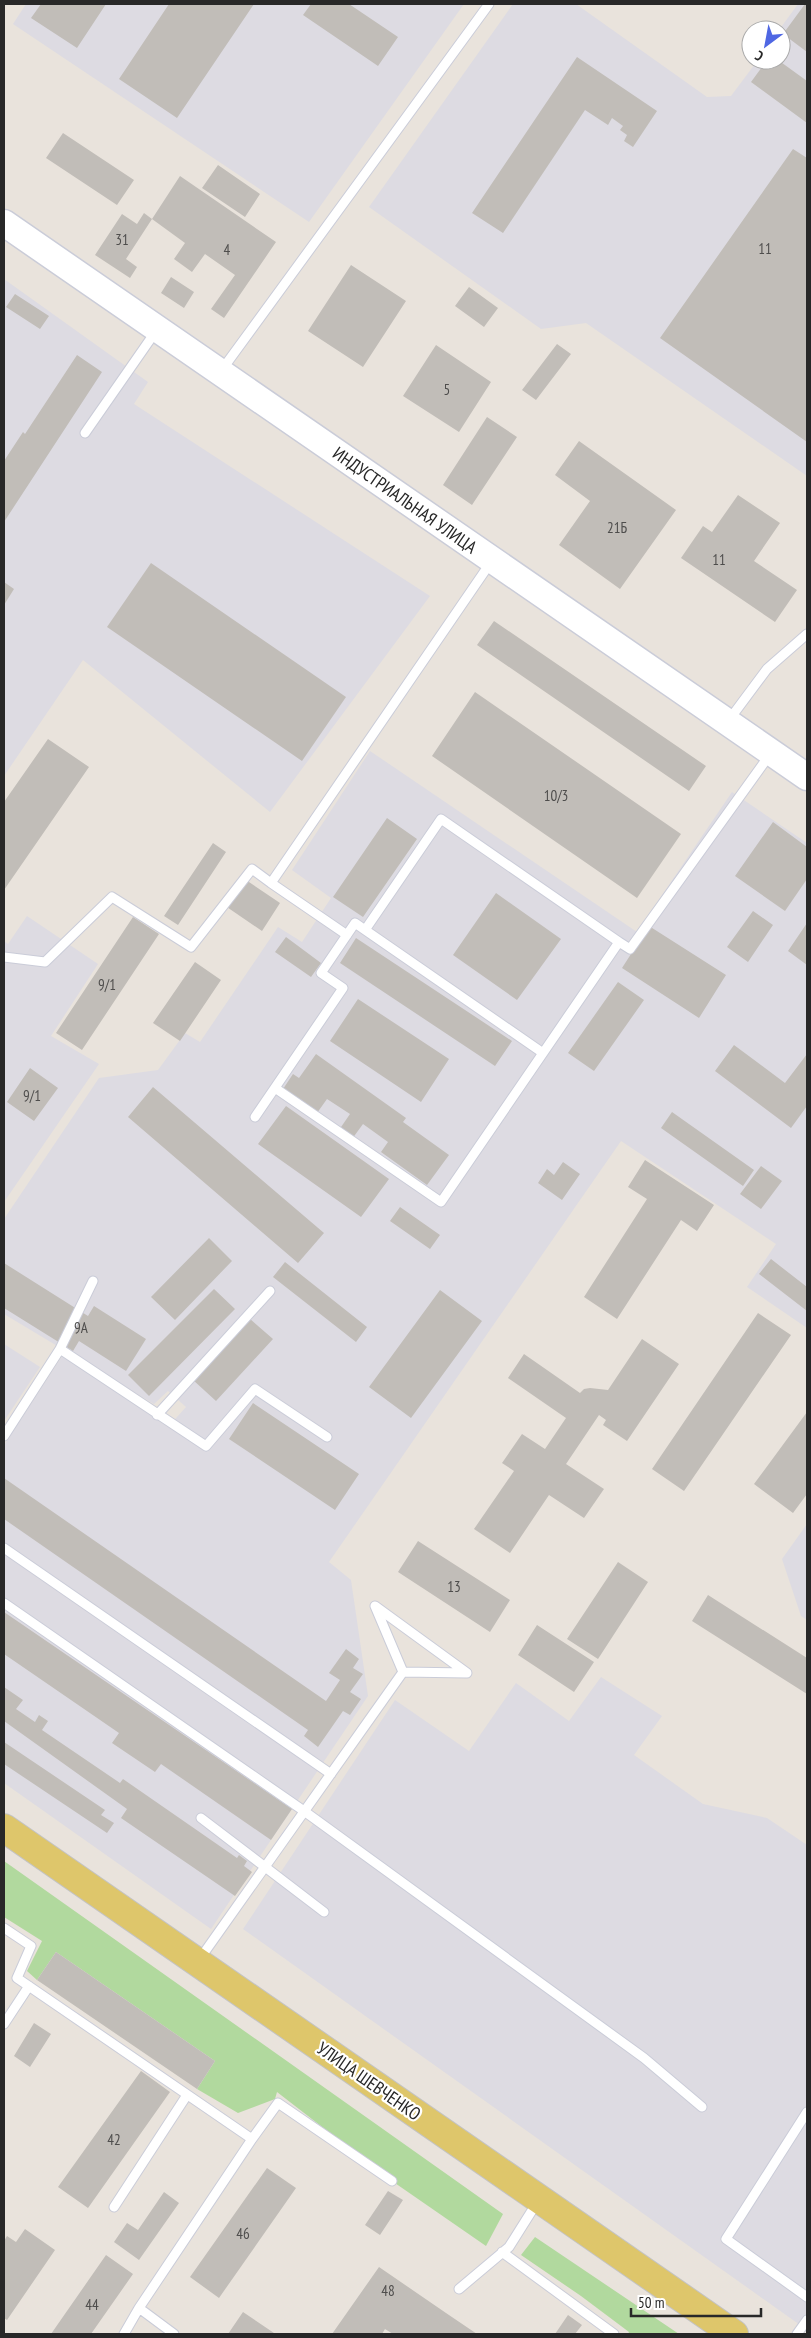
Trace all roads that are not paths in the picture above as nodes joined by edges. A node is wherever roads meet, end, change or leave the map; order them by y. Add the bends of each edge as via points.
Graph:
1 (486, 5) edge
2 (4, 223) edge
3 (157, 329) junction
4 (220, 372) junction
5 (85, 433) dead end
6 (493, 560) junction
7 (807, 634) edge
8 (728, 722) junction
9 (772, 752) junction
10 (807, 777) edge
11 (271, 883) junction
12 (365, 930) junction
13 (347, 935) junction
14 (619, 942) junction
15 (4, 957) edge
16 (543, 1053) junction
17 (275, 1088) junction
18 (255, 1117) dead end
19 (93, 1281) dead end
20 (270, 1290) dead end
21 (60, 1349) junction
22 (157, 1415) junction
23 (4, 1436) edge
24 (327, 1437) dead end
25 (4, 1548) edge
26 (4, 1603) edge
27 (403, 1672) junction
28 (331, 1774) junction
29 (304, 1811) junction
30 (201, 1818) dead end
31 (4, 1828) edge
32 (265, 1867) junction
33 (324, 1912) dead end
34 (4, 1928) edge
35 (198, 1962) junction
36 (30, 1986) junction
37 (4, 2024) edge
38 (188, 2095) junction
39 (702, 2107) dead end
40 (807, 2112) edge
41 (252, 2139) junction
42 (392, 2181) dead end
43 (540, 2199) junction
44 (114, 2207) dead end
45 (502, 2252) junction
46 (460, 2289) dead end
47 (807, 2296) edge
48 (139, 2308) junction
49 (807, 2320) edge
50 (124, 2334) edge
51 (174, 2334) edge
52 (614, 2334) edge
53 (734, 2334) edge
54 (798, 2334) edge

1 - 4 lane
2 - 3 street, ИНДУСТРИАЛЬНАЯ УЛИЦА
3 - 4 street, ИНДУСТРИАЛЬНАЯ УЛИЦА
3 - 5 lane
4 - 6 street, ИНДУСТРИАЛЬНАЯ УЛИЦА
6 - 8 street, ИНДУСТРИАЛЬНАЯ УЛИЦА
6 - 11 lane
7 - 8 lane via 767,669
8 - 9 street, ИНДУСТРИАЛЬНАЯ УЛИЦА
9 - 10 street, ИНДУСТРИАЛЬНАЯ УЛИЦА
9 - 14 lane via 630,949
11 - 13 lane
11 - 15 lane via 252,869 191,947 112,897 45,962
12 - 13 lane via 355,923
12 - 14 lane via 441,820
12 - 16 lane
13 - 17 lane via 321,973 343,988
14 - 16 lane
16 - 17 lane via 441,1202
17 - 18 lane
19 - 21 lane
20 - 22 lane
21 - 22 lane
21 - 23 lane
22 - 24 lane via 206,1446 255,1389
25 - 28 lane
26 - 29 lane
27 - 27 lane via 467,1673 374,1606 378,1615
27 - 28 lane
28 - 29 lane
29 - 32 lane
29 - 39 lane via 644,2058
30 - 32 lane
31 - 35 main road, УЛИЦА ШЕВЧЕНКО
32 - 33 lane
32 - 35 lane
34 - 36 lane via 31,1946 17,1978
35 - 43 main road, УЛИЦА ШЕВЧЕНКО
36 - 37 lane
36 - 38 lane
38 - 41 lane
38 - 44 lane
40 - 47 lane via 726,2240
41 - 42 lane via 278,2103
41 - 48 lane
43 - 45 lane via 509,2247
43 - 53 main road, УЛИЦА ШЕВЧЕНКО
45 - 46 lane
45 - 52 lane
48 - 50 lane
48 - 51 lane
49 - 54 lane

